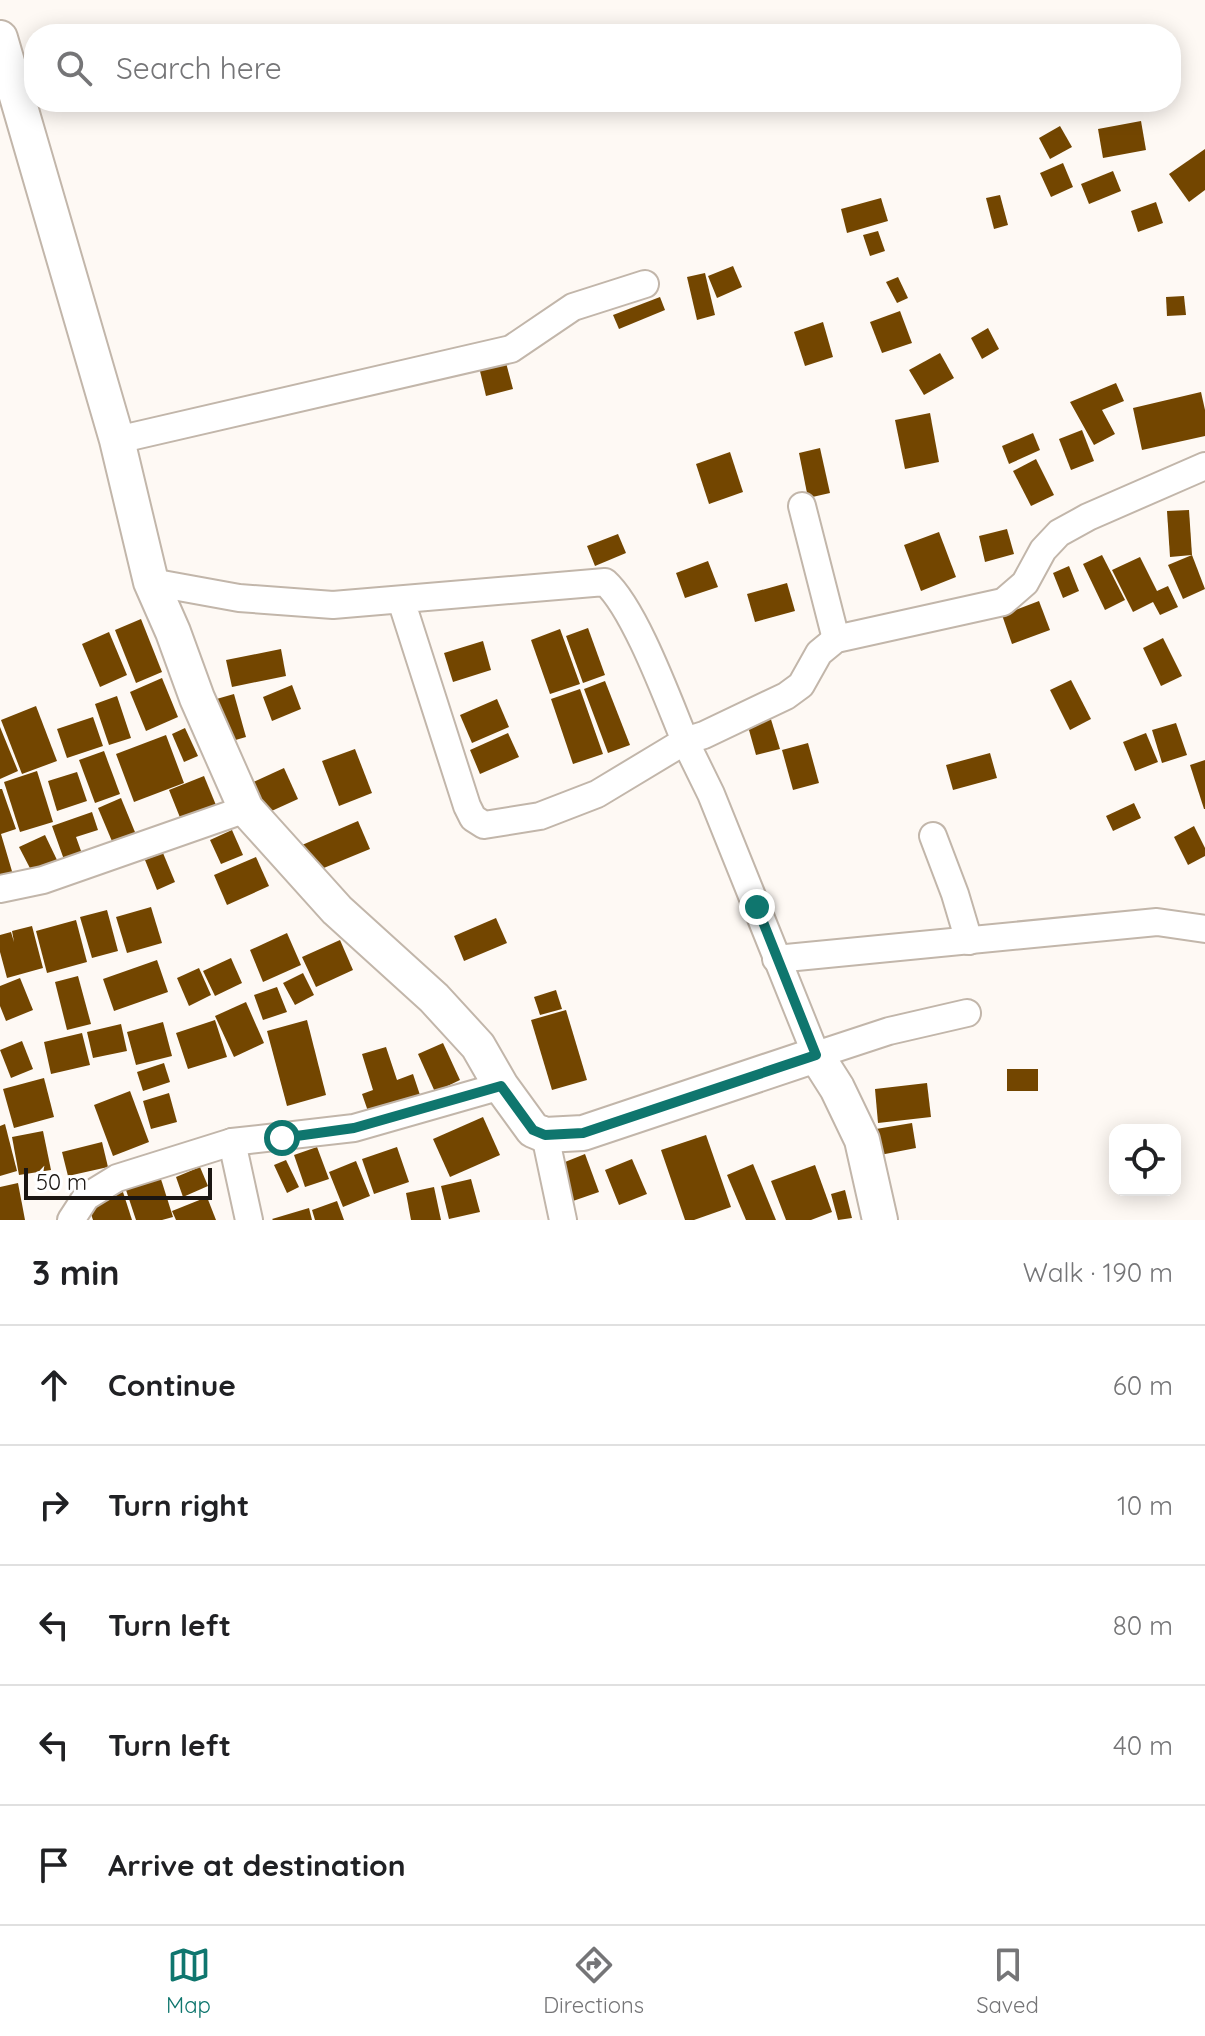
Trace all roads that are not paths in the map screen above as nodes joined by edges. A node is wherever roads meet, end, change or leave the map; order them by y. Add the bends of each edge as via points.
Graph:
1 (0, 38) edge
2 (645, 284) dead end
3 (117, 440) junction
4 (1205, 466) edge
5 (802, 506) dead end
6 (151, 582) junction
7 (401, 600) junction
8 (836, 639) junction
9 (685, 741) junction
10 (246, 809) junction
11 (933, 836) dead end
12 (0, 889) edge
13 (1205, 929) edge
14 (969, 941) junction
15 (776, 959) junction
16 (967, 1013) dead end
17 (816, 1055) junction
18 (501, 1086) junction
19 (545, 1135) junction
20 (232, 1142) junction
21 (71, 1220) edge
22 (249, 1220) edge
23 (563, 1220) edge
24 (880, 1220) edge

1 - 3 street
2 - 3 street via 573,307 511,349
3 - 6 street
4 - 8 street via 1059,533 1025,583 1003,602
5 - 8 street
6 - 7 street via 239,598 333,605
6 - 10 street
7 - 9 street via 605,582 618,594
7 - 9 street via 467,806 484,825 540,816 597,794
8 - 9 street via 819,653 801,685 786,696
9 - 15 street
10 - 12 street via 43,880
10 - 18 street via 337,910 434,998 478,1046
11 - 14 street
13 - 14 street via 1157,922
14 - 15 street
15 - 17 street
16 - 17 street
17 - 19 street via 583,1133
17 - 24 street via 862,1140
18 - 19 street via 533,1130
18 - 20 street via 354,1128
19 - 23 street
20 - 21 street via 117,1178 86,1197
20 - 22 street

